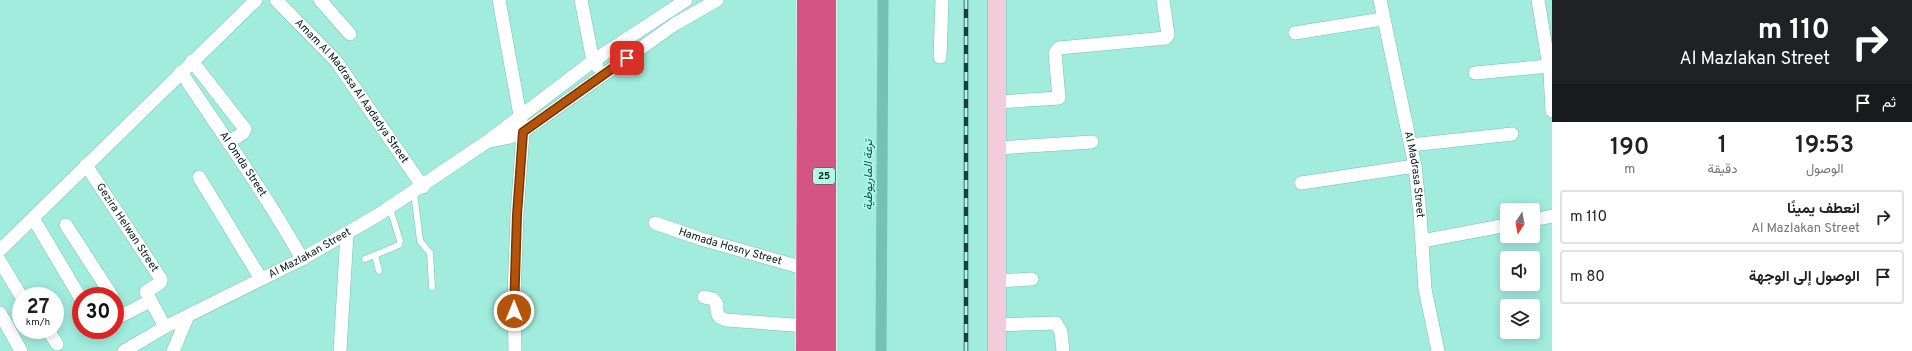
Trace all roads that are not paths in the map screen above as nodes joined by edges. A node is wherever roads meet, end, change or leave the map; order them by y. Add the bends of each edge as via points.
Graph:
1 (256, 0) edge
2 (276, 0) edge
3 (320, 0) edge
4 (499, 0) edge
5 (581, 0) edge
6 (686, 0) edge
7 (717, 0) edge
8 (808, 0) edge
9 (825, 0) edge
10 (942, 0) edge
11 (997, 0) edge
12 (1163, 0) edge
13 (1380, 0) edge
14 (1538, 0) edge
15 (667, 11) junction
16 (1382, 19) junction
17 (676, 24) junction
18 (1295, 33) dead end
19 (350, 34) dead end
20 (940, 57) dead end
21 (192, 61) junction
22 (593, 61) junction
23 (1549, 66) junction
24 (181, 72) junction
25 (1475, 73) dead end
26 (603, 74) junction
27 (997, 102) junction
28 (1552, 111) edge
29 (520, 119) junction
30 (523, 132) junction
31 (1512, 134) dead end
32 (488, 141) junction
33 (229, 142) junction
34 (1092, 142) dead end
35 (1411, 145) junction
36 (997, 148) junction
37 (86, 165) junction
38 (1415, 166) junction
39 (199, 177) dead end
40 (1302, 183) dead end
41 (419, 189) junction
42 (390, 208) junction
43 (1552, 216) edge
44 (33, 218) junction
45 (1540, 219) edge
46 (655, 223) dead end
47 (66, 225) dead end
48 (1500, 226) edge
49 (347, 233) junction
50 (1422, 241) junction
51 (0, 250) edge
52 (375, 255) junction
53 (302, 259) junction
54 (365, 259) dead end
55 (0, 261) edge
56 (807, 269) junction
57 (379, 271) dead end
58 (261, 279) junction
59 (1032, 279) dead end
60 (997, 281) junction
61 (16, 287) edge
62 (74, 287) edge
63 (106, 287) edge
64 (432, 287) dead end
65 (704, 297) dead end
66 (150, 302) junction
67 (0, 313) edge
68 (124, 315) edge
69 (188, 316) junction
70 (997, 325) junction
71 (807, 326) junction
72 (165, 327) junction
73 (54, 339) edge
74 (57, 344) dead end
75 (21, 351) edge
76 (124, 351) edge
77 (173, 351) edge
78 (340, 351) edge
79 (514, 351) edge
80 (807, 351) edge
81 (825, 351) edge
82 (997, 351) edge
83 (1063, 351) edge
84 (1438, 351) edge

1 - 21 street
2 - 41 street, Amam Al Madrasa Al Aadadya Street via 336,61
3 - 19 street
4 - 29 street
5 - 22 street
6 - 15 street, Al Mazlakan Street
7 - 17 street, Al Mazlakan Street
8 - 56 highway, 25
9 - 81 highway, 25
10 - 20 street
11 - 27 street
12 - 27 street via 1168,35 1166,38 1059,48 1055,53 1059,98
13 - 16 street, Al Madrasa Street
14 - 23 street
15 - 17 street
15 - 22 street, Al Mazlakan Street
16 - 18 street
16 - 35 street, Al Madrasa Street
17 - 26 street, Al Mazlakan Street
21 - 24 street
21 - 33 street via 244,129 243,133
22 - 26 street
22 - 29 street, Al Mazlakan Street
23 - 25 street
23 - 28 street
24 - 33 street, Al Omda Street
24 - 37 street
26 - 30 street, Al Mazlakan Street
27 - 36 street
29 - 30 street
29 - 32 street, Al Mazlakan Street
30 - 32 street, Al Mazlakan Street
30 - 79 street via 516,222
31 - 35 street
32 - 41 street, Al Mazlakan Street
33 - 53 street, Al Omda Street via 282,223
34 - 36 street
35 - 38 street, Al Madrasa Street
36 - 60 street
37 - 44 street
37 - 66 street, Gezira Helwan Street via 161,279 146,292
38 - 40 street
38 - 50 street, Al Madrasa Street
39 - 58 street
41 - 42 street, Al Mazlakan Street
41 - 64 lane via 420,241 430,253
42 - 49 street, Al Mazlakan Street
42 - 52 lane via 399,245
43 - 45 street
44 - 51 street
44 - 62 street
46 - 56 street, Hamada Hosny Street
47 - 63 street
48 - 50 street
49 - 53 street, Al Mazlakan Street
49 - 78 street
50 - 84 street, Al Madrasa Street via 1427,303
52 - 54 lane
52 - 57 lane
53 - 58 street, Al Mazlakan Street
55 - 61 street
56 - 71 highway, 25
58 - 69 street, Al Mazlakan Street
59 - 60 street
60 - 70 street
65 - 71 street via 713,299 717,304 716,312 719,317 726,320
66 - 68 street
66 - 72 street
67 - 75 street
69 - 72 street, Al Mazlakan Street
69 - 77 street
70 - 82 street
70 - 83 street via 1056,323 1061,332
71 - 80 highway, 25
72 - 76 street, Al Mazlakan Street
73 - 74 street

